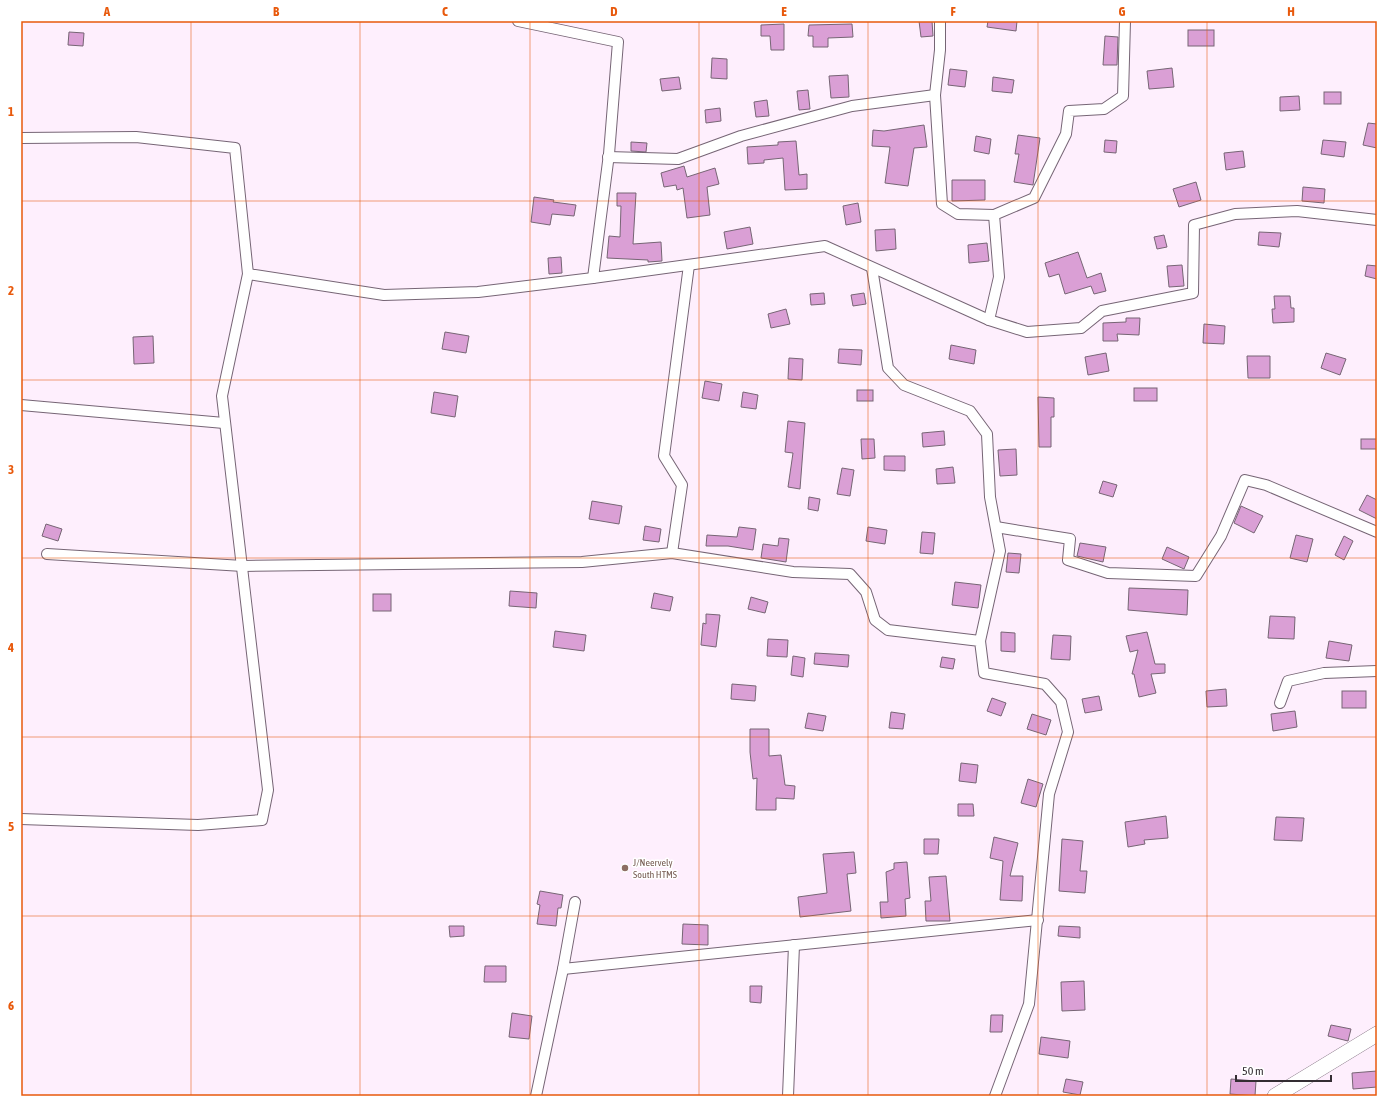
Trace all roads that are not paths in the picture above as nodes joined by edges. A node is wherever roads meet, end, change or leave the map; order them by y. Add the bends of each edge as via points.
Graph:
1 (518, 21) edge
2 (940, 21) edge
3 (1125, 21) edge
4 (935, 95) junction
5 (21, 138) edge
6 (608, 158) junction
7 (994, 215) junction
8 (1377, 220) edge
9 (690, 265) junction
10 (872, 268) junction
11 (248, 274) junction
12 (593, 278) junction
13 (989, 320) junction
14 (21, 405) edge
15 (224, 422) junction
16 (996, 527) junction
17 (1377, 532) edge
18 (672, 553) junction
19 (47, 554) dead end
20 (243, 566) junction
21 (980, 641) junction
22 (1377, 671) edge
23 (1280, 703) dead end
24 (21, 819) edge
25 (575, 902) dead end
26 (1038, 920) junction
27 (794, 944) junction
28 (563, 969) junction
29 (1377, 1034) edge
30 (536, 1096) edge
31 (788, 1096) edge
32 (995, 1096) edge
33 (1275, 1096) edge

1 - 6 street via 618,42
2 - 4 street
3 - 7 street via 1124,96 1104,109 1069,111 1066,134 1034,198
4 - 6 street via 852,106 741,136 678,159
4 - 7 street via 942,204 958,214
5 - 11 street via 136,137 235,148
6 - 12 street
7 - 13 street via 999,277
8 - 13 street via 1297,211 1235,214 1194,225 1193,293 1102,311 1081,328 1027,332
9 - 10 street via 825,246
9 - 12 street
9 - 18 street via 664,456 682,485
10 - 13 street
10 - 16 street via 888,368 904,385 970,411 987,434 990,497
11 - 12 street via 384,295 478,292
11 - 15 street via 222,396
14 - 15 street
15 - 20 street
16 - 17 street via 1070,540 1068,560 1108,573 1196,576 1221,536 1245,480 1266,486
16 - 21 street via 1000,551
18 - 20 street via 582,562
18 - 21 street via 793,572 850,574 866,592 875,620 888,630
19 - 20 street
20 - 24 street via 268,790 262,820 198,825
21 - 26 street via 984,673 1045,684 1061,702 1068,732 1049,794
22 - 23 street via 1324,673 1288,681
25 - 28 street
26 - 27 street
26 - 32 street via 1029,1004
27 - 28 street
27 - 31 street
28 - 30 street
29 - 33 main road

